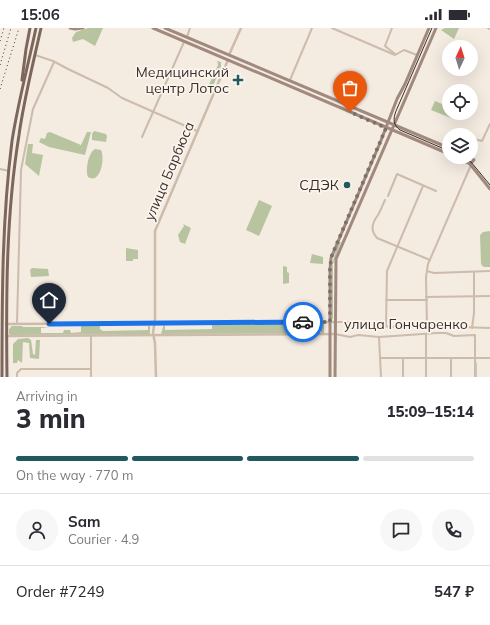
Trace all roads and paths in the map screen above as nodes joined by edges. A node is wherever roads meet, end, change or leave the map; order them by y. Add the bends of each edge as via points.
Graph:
1 (30, 28) edge
2 (36, 28) edge
3 (42, 28) edge
4 (70, 28) edge
5 (83, 28) edge
6 (153, 28) edge
7 (165, 28) edge
8 (190, 28) edge
9 (241, 28) edge
10 (312, 28) edge
11 (332, 28) edge
12 (392, 28) edge
13 (429, 28) edge
14 (436, 28) edge
15 (186, 37) junction
16 (185, 42) junction
17 (396, 54) junction
18 (35, 55) junction
19 (229, 55) junction
20 (418, 55) junction
21 (228, 60) junction
22 (54, 62) junction
23 (290, 80) junction
24 (287, 85) junction
25 (314, 91) junction
26 (21, 92) junction
27 (313, 96) junction
28 (153, 112) junction
29 (388, 122) junction
30 (490, 124) edge
31 (394, 125) junction
32 (386, 128) junction
33 (392, 130) junction
34 (197, 131) junction
35 (142, 137) dead end
36 (478, 140) edge
37 (442, 145) edge
38 (442, 151) edge
39 (470, 165) joint
40 (0, 169) edge
41 (9, 171) junction
42 (364, 180) junction
43 (368, 182) junction
44 (423, 186) junction
45 (490, 189) edge
46 (436, 191) dead end
47 (388, 196) dead end
48 (386, 200) dead end
49 (346, 221) junction
50 (351, 223) junction
51 (397, 246) junction
52 (430, 260) junction
53 (427, 271) junction
54 (490, 271) edge
55 (474, 272) junction
56 (474, 296) junction
57 (490, 296) edge
58 (426, 298) junction
59 (386, 300) junction
60 (330, 322) junction
61 (335, 322) junction
62 (154, 323) junction
63 (2, 324) junction
64 (6, 324) junction
65 (17, 324) junction
66 (386, 326) junction
67 (427, 326) junction
68 (472, 328) junction
69 (490, 328) edge
70 (330, 334) junction
71 (335, 334) junction
72 (426, 335) junction
73 (2, 336) junction
74 (6, 336) junction
75 (91, 336) junction
76 (154, 336) junction
77 (380, 337) junction
78 (381, 358) junction
79 (403, 358) junction
80 (426, 358) junction
81 (451, 358) junction
82 (475, 358) junction
83 (490, 358) edge
84 (91, 369) junction
85 (2, 377) edge
86 (7, 377) edge
87 (17, 377) edge
88 (91, 377) edge
89 (156, 377) edge
90 (330, 377) edge
91 (336, 377) edge
92 (381, 377) edge
93 (403, 377) edge
94 (426, 377) edge
95 (451, 377) edge
96 (475, 377) edge

1 - 26 main road
2 - 26 main road
3 - 18 main road
4 - 5 main road
6 - 16 main road
7 - 15 main road
8 - 15 street
9 - 19 street, улица Барбюса
10 - 23 street
11 - 17 street
12 - 17 street via 384,46
13 - 20 main road
14 - 31 main road
15 - 16 main road
15 - 19 main road
16 - 21 main road
16 - 28 street
17 - 20 street via 404,50
18 - 22 street
18 - 64 main road via 20,129 11,199
19 - 21 main road, улица Барбюса
19 - 23 main road
20 - 29 main road
21 - 24 main road
21 - 34 street, улица Барбюса
22 - 28 street
22 - 65 street via 34,107 21,170
23 - 24 main road
23 - 25 main road
24 - 27 main road
25 - 27 main road
25 - 29 main road
26 - 41 main road
27 - 32 main road
28 - 34 street
28 - 35 street
29 - 31 main road
29 - 32 main road
30 - 36 street via 482,141
31 - 33 main road
31 - 37 main road
32 - 33 main road
32 - 42 main road
33 - 38 main road
33 - 43 main road
34 - 62 street, улица Барбюса via 155,231
39 - 45 main road
39 - 52 street
40 - 41 street
41 - 63 main road via 3,242
42 - 43 main road
42 - 49 main road
43 - 50 main road
44 - 46 street
44 - 47 street via 396,174
44 - 51 street
48 - 51 street via 374,220 372,232 377,238
49 - 50 main road
49 - 60 main road via 331,259
50 - 61 main road via 335,261
51 - 52 street
51 - 59 street via 387,271
52 - 53 street
53 - 55 street
53 - 58 street
54 - 55 street
55 - 56 street
56 - 57 street
56 - 58 street
56 - 68 street
58 - 59 street
58 - 67 street
59 - 66 street
60 - 61 street, улица Гончаренко
60 - 62 street, улица Гончаренко
60 - 70 main road
61 - 66 street, улица Гончаренко via 349,322 355,327
61 - 71 main road
62 - 65 street, улица Гончаренко
62 - 76 street, улица Барбюса
63 - 64 main road, улица Гончаренко
63 - 73 main road
64 - 65 street, улица Гончаренко
64 - 74 main road
66 - 67 street, улица Гончаренко
67 - 68 street, улица Гончаренко
68 - 69 street, улица Гончаренко
70 - 71 street, улица Гончаренко
70 - 76 street, улица Гончаренко
70 - 90 main road
71 - 77 street, улица Гончаренко
71 - 91 main road
72 - 77 street, улица Гончаренко
72 - 80 street
72 - 82 street, улица Гончаренко via 475,335
73 - 74 main road, улица Гончаренко
73 - 85 main road
74 - 75 street, улица Гончаренко
74 - 86 main road
75 - 76 street, улица Гончаренко
75 - 84 street
76 - 89 street, улица Барбюса
77 - 78 street
78 - 79 street
78 - 92 street
79 - 80 street
79 - 93 street
80 - 81 street
80 - 94 street
81 - 82 street
81 - 95 street
82 - 83 street
82 - 96 street
84 - 87 street via 21,369
84 - 88 street

